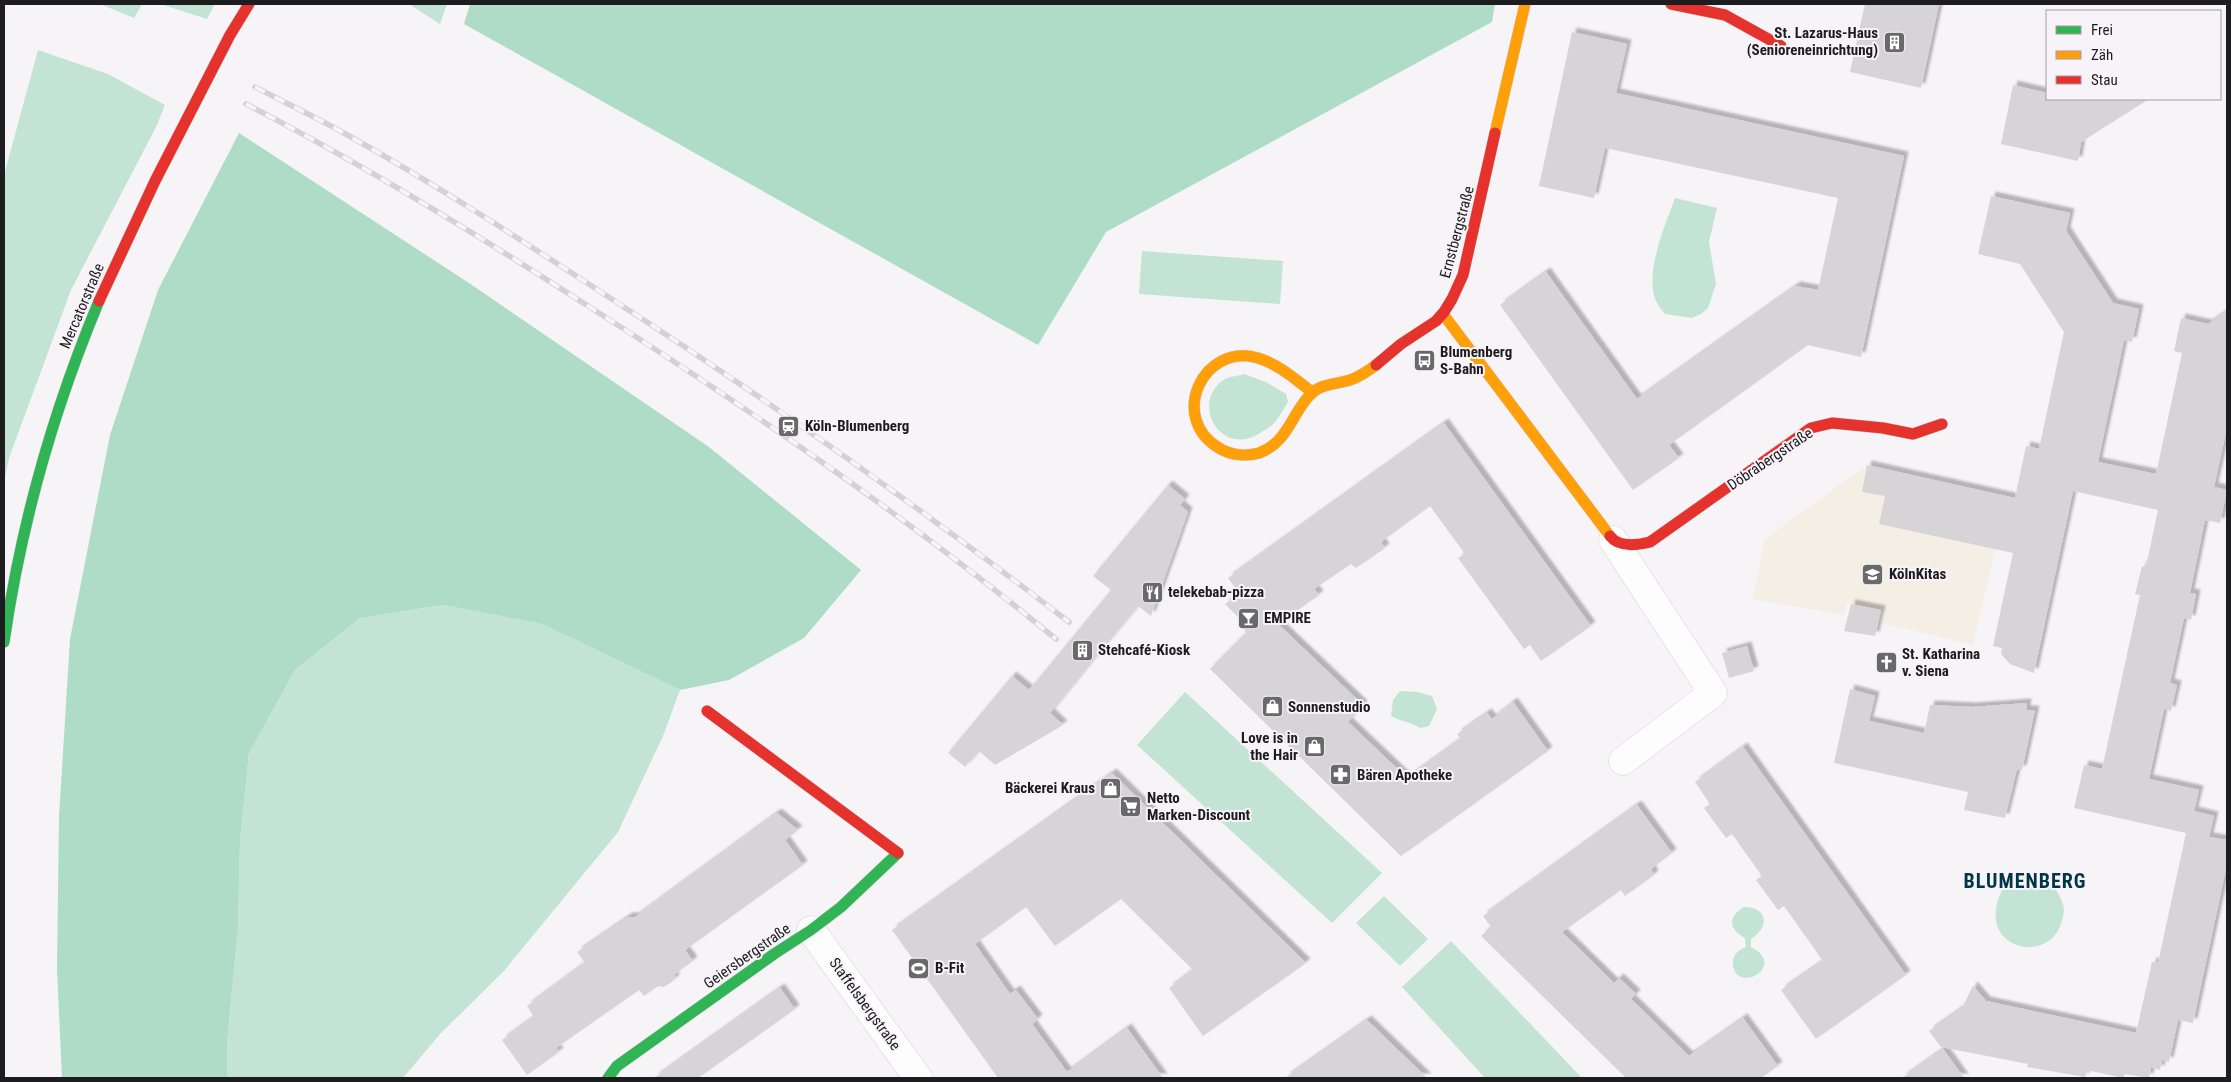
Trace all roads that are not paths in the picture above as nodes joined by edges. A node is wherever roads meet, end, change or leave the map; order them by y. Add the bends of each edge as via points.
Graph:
1 (249, 4) edge
2 (1525, 4) edge
3 (1671, 4) edge
4 (1781, 46) dead end
5 (1442, 314) junction
6 (1312, 392) junction
7 (1942, 424) dead end
8 (1613, 540) junction
9 (4, 642) edge
10 (707, 711) dead end
11 (1623, 760) dead end
12 (811, 930) junction
13 (608, 1078) edge
14 (918, 1078) edge

1 - 9 street, Mercatorstraße via 128,236 86,330 51,428 29,508
2 - 5 street, Ernstbergstraße via 1463,276
3 - 4 street via 1725,15
5 - 6 street, Ernstbergstraße via 1360,376
5 - 8 street
6 - 6 street via 1266,362 1251,356 1235,356 1220,361 1207,371 1198,384 1193,400 1194,411 1199,428 1210,443 1232,454 1246,455 1271,446 1281,437
7 - 8 street, Döbrabergstraße via 1913,434 1832,423 1811,428 1650,542 1632,546
8 - 11 street via 1713,693
10 - 12 street, Geiersbergstraße via 898,852 841,907
12 - 13 street, Geiersbergstraße via 617,1066
12 - 14 street, Staffelsbergstraße

